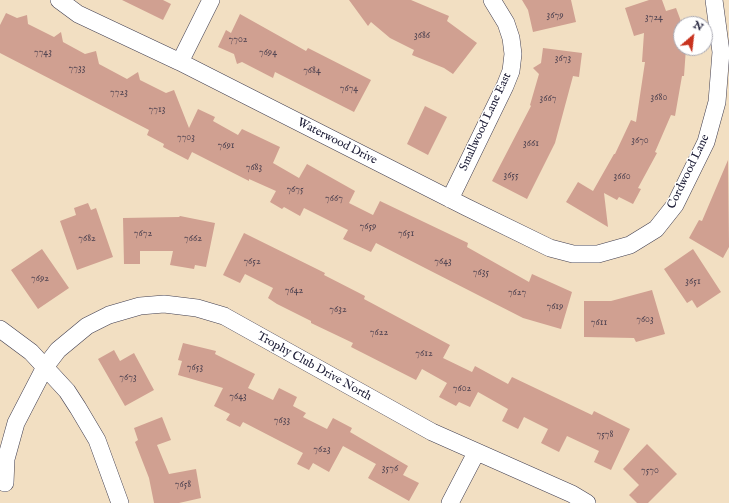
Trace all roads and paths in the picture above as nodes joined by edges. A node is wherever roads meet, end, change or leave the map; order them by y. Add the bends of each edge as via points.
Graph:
1 (59, 0) edge
2 (211, 0) edge
3 (492, 0) edge
4 (714, 0) edge
5 (180, 62) junction
6 (450, 198) junction
7 (622, 249) joint
8 (0, 329) edge
9 (45, 367) junction
10 (476, 453) junction
11 (6, 483) dead end
12 (120, 503) edge
13 (450, 503) edge
14 (587, 503) edge

1 - 5 street, Waterwood Drive via 78,14
2 - 5 street
3 - 6 street, Smallwood Lane East via 506,22 511,38 511,71
4 - 7 street, Cordwood Lane via 719,29 720,69 716,106 706,142 666,218 650,233
5 - 6 street, Waterwood Drive
6 - 7 street, Waterwood Drive via 558,250 573,254 598,254
8 - 9 street via 31,352
9 - 10 street, Trophy Club Drive North via 58,350 74,336 109,315 133,307 156,304 197,308 224,316 432,432
9 - 11 street, Trophy Club Drive North via 13,431 6,459
9 - 12 street via 67,391 91,429
10 - 13 street
10 - 14 street, Trophy Club Drive North via 572,494

